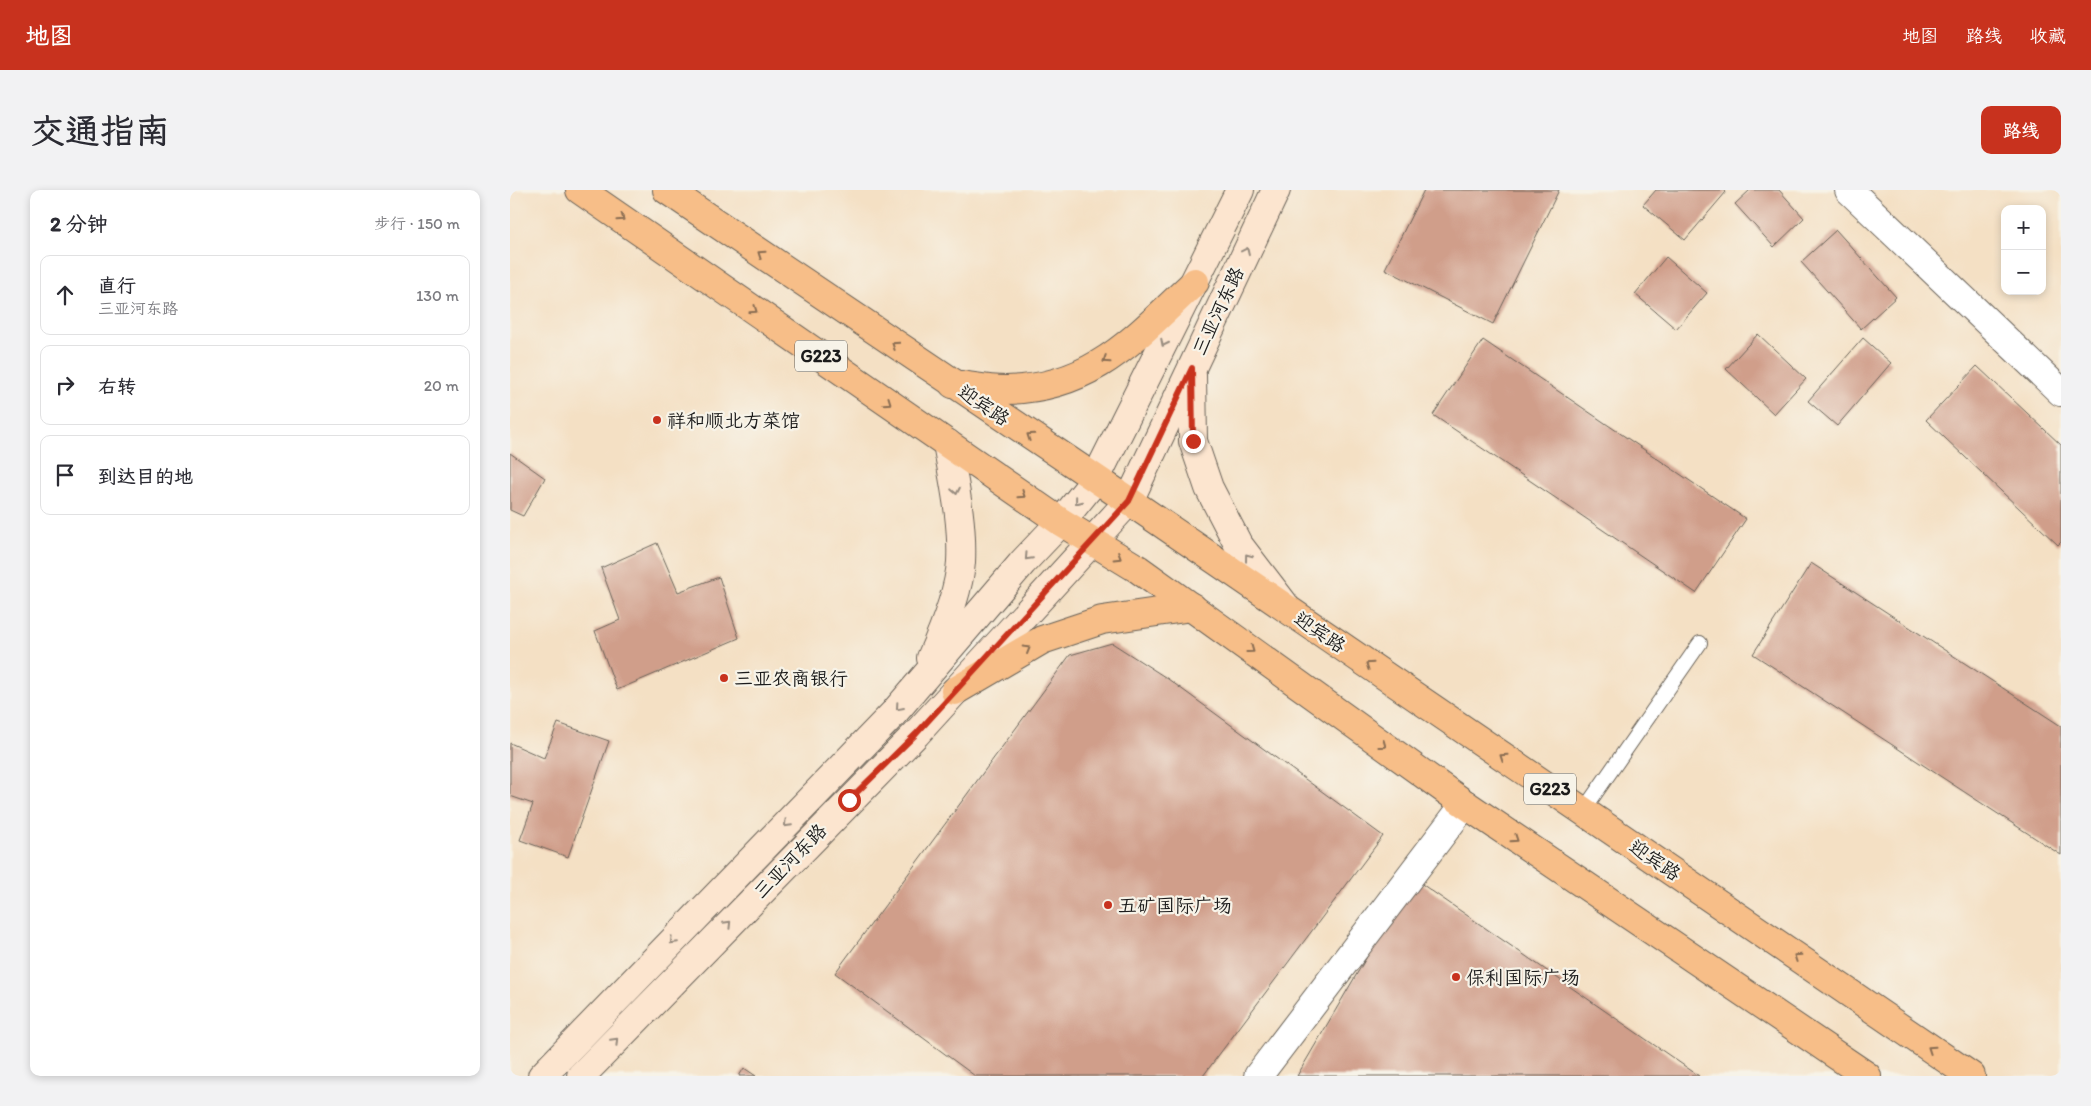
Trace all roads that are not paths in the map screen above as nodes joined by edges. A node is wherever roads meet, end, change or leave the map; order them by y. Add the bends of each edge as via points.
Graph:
1 (580, 190) edge
2 (667, 190) edge
3 (1240, 190) edge
4 (1276, 190) edge
5 (1849, 190) edge
6 (1195, 282) junction
7 (1192, 368) junction
8 (953, 384) junction
9 (2061, 392) edge
10 (947, 443) junction
11 (1095, 480) junction
12 (1129, 501) junction
13 (1062, 522) junction
14 (1094, 542) junction
15 (1192, 607) junction
16 (1288, 610) junction
17 (1700, 643) dead end
18 (920, 682) junction
19 (955, 691) junction
20 (1465, 804) junction
21 (1583, 811) junction
22 (542, 1076) edge
23 (581, 1076) edge
24 (1258, 1076) edge
25 (1868, 1076) edge
26 (1971, 1076) edge

1 -> 10 main road, G223
8 -> 2 main road, 迎宾路 / G223
3 - 6 main road, 三亚河东路
7 -> 4 main road, 三亚河东路
5 - 9 street
6 -> 8 main road via 1122,350 1088,372 1053,384 1006,390
6 -> 11 main road, 三亚河东路
7 - 12 main road, 三亚河东路
16 -> 7 main road via 1238,544 1209,488 1193,441
11 -> 8 main road, 迎宾路 / G223
10 -> 13 main road, G223
10 -> 18 main road via 960,514 961,564 946,624
11 - 12 main road, 迎宾路 / G223
11 -> 13 main road, 三亚河东路
12 - 14 main road, 三亚河东路
12 - 16 main road, 迎宾路 / G223
13 - 14 main road, G223
13 -> 18 main road, 三亚河东路 via 1023,562
14 -> 15 main road, G223
14 - 19 main road, 三亚河东路
19 -> 15 main road via 1042,640 1102,620
15 -> 20 main road, G223
21 -> 16 main road, 迎宾路 / G223
17 - 21 lane
18 -> 22 main road, 三亚河东路 via 893,714
23 -> 19 main road, 三亚河东路
20 - 24 street
20 -> 25 main road, G223
26 -> 21 main road, 迎宾路 / G223

